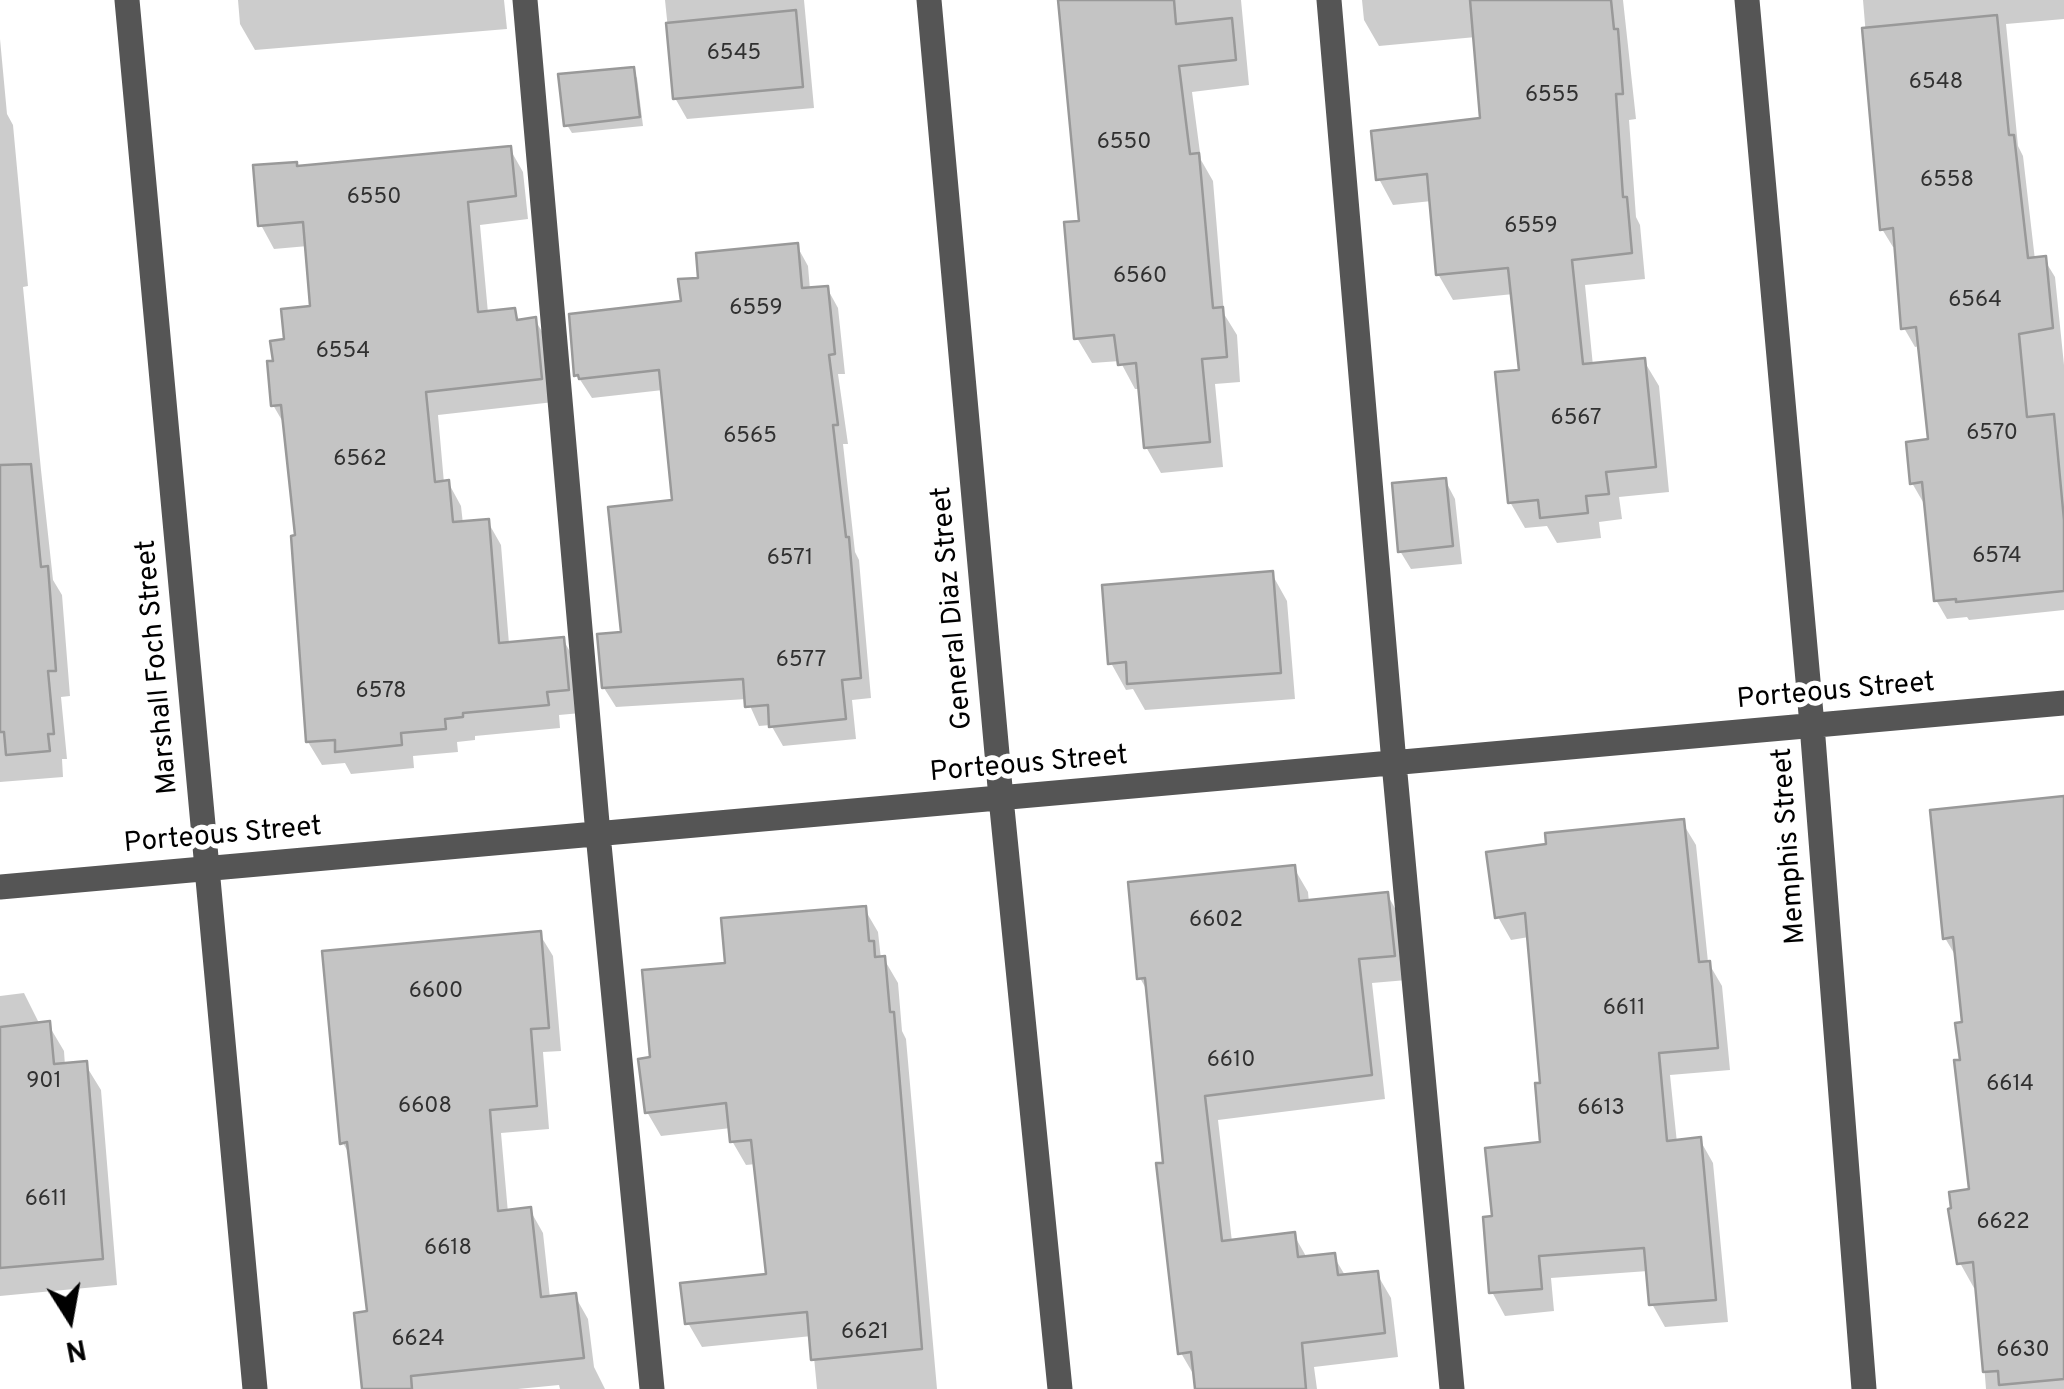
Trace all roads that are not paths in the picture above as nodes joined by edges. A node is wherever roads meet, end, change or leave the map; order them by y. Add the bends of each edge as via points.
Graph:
1 (127, 0) edge
2 (525, 0) edge
3 (929, 0) edge
4 (1329, 0) edge
5 (1747, 0) edge
6 (2064, 703) edge
7 (1812, 726) junction
8 (1394, 763) junction
9 (1002, 798) junction
10 (598, 834) junction
11 (208, 868) junction
12 (0, 887) edge
13 (255, 1389) edge
14 (652, 1389) edge
15 (1060, 1389) edge
16 (1452, 1389) edge
17 (1864, 1389) edge

1 - 11 street, Marshall Foch Street
2 - 10 street
3 - 9 street, General Diaz Street
4 - 8 street
5 - 7 street, Memphis Street
6 - 7 street, Porteous Street
7 - 8 street, Porteous Street
7 - 17 street, Memphis Street
8 - 9 street, Porteous Street
8 - 16 street
9 - 10 street, Porteous Street
9 - 15 street, General Diaz Street
10 - 11 street, Porteous Street
10 - 14 street
11 - 12 street, Porteous Street
11 - 13 street, Marshall Foch Street

